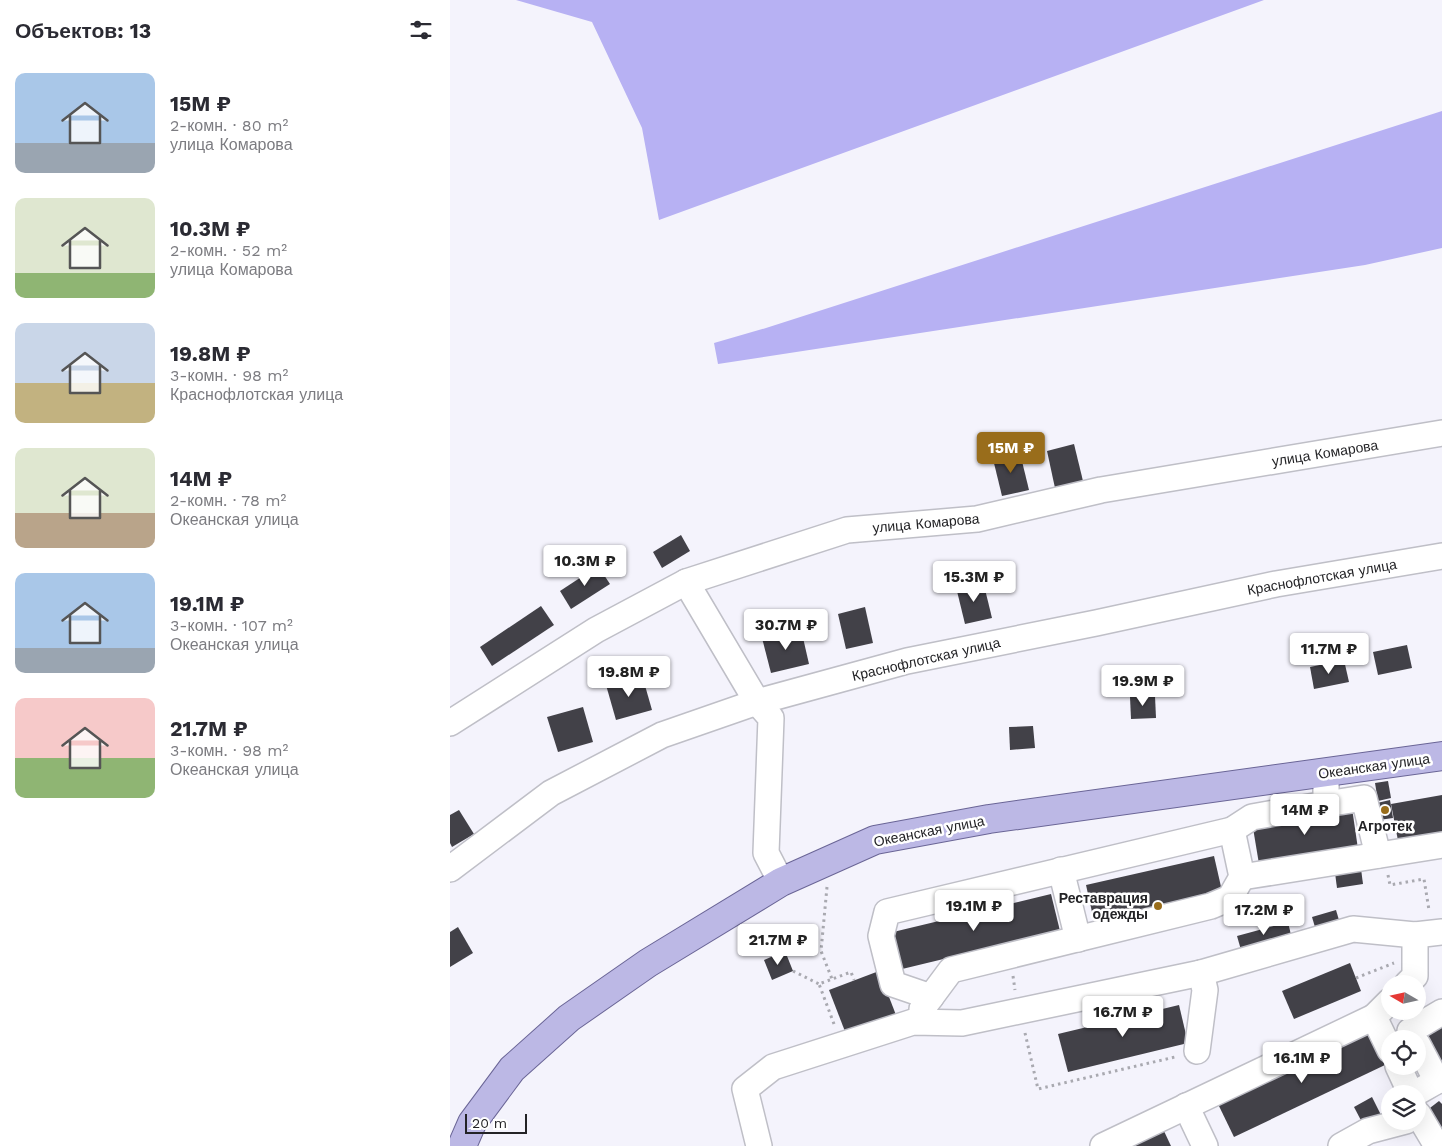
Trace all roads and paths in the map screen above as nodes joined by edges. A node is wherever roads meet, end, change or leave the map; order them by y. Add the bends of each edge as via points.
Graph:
1 (1442, 433) edge
2 (1442, 556) edge
3 (686, 582) junction
4 (757, 702) junction
5 (450, 724) edge
6 (1442, 756) edge
7 (1326, 772) junction
8 (1326, 804) junction
9 (1232, 830) junction
10 (1442, 844) edge
11 (1381, 855) junction
12 (450, 869) edge
13 (1062, 870) junction
14 (1242, 877) junction
15 (828, 879) dead end
16 (781, 882) junction
17 (1078, 939) junction
18 (1426, 939) edge
19 (1008, 956) junction
20 (793, 971) dead end
21 (1201, 974) junction
22 (1415, 975) edge
23 (1356, 978) dead end
24 (832, 979) junction
25 (854, 980) dead end
26 (819, 984) junction
27 (931, 996) junction
28 (1381, 1009) edge
29 (1020, 1011) junction
30 (1442, 1012) edge
31 (912, 1022) junction
32 (1412, 1030) edge
33 (842, 1045) junction
34 (1198, 1052) joint
35 (1426, 1058) edge
36 (1439, 1080) edge
37 (1426, 1087) edge
38 (1186, 1106) junction
39 (1381, 1128) edge
40 (1424, 1130) edge
41 (462, 1146) edge
42 (759, 1146) edge
43 (1103, 1146) edge
44 (1205, 1146) edge
45 (1342, 1146) edge
46 (1437, 1146) edge

1 - 3 street, улица Комарова via 1100,490 977,519 847,530
2 - 4 street, Краснофлотская улица via 1276,584 907,661
3 - 4 street
3 - 5 street, улица Комарова via 596,630
4 - 12 street, Краснофлотская улица via 662,735 551,793
4 - 16 street via 771,718 766,853
6 - 7 main road, Океанская улица
7 - 8 street
7 - 16 main road, Океанская улица via 989,820 875,840
8 - 9 street via 1252,817
8 - 11 street via 1364,798
9 - 13 street
9 - 14 street
10 - 11 street
11 - 14 street
11 - 18 path via 1390,885 1424,879
13 - 17 street
13 - 27 street via 887,912 882,936 893,984
14 - 17 street via 1230,898 1211,906
15 - 24 path via 821,950
16 - 41 main road, Океанская улица via 648,963 568,1018 512,1069 472,1123
17 - 19 street
18 - 21 street via 1353,929
18 - 22 street
18 - 23 path
19 - 27 street via 951,970
19 - 29 path
20 - 26 path
21 - 29 street
21 - 34 street via 1205,990
24 - 25 path via 851,972
24 - 26 path
26 - 33 path
27 - 31 street
28 - 38 street
29 - 31 street via 962,1024
29 - 34 path via 1038,1089
30 - 32 street
31 - 33 street
33 - 42 street via 773,1067 745,1089
35 - 36 street
36 - 37 street
38 - 43 street
38 - 44 street
39 - 45 street
40 - 46 street

